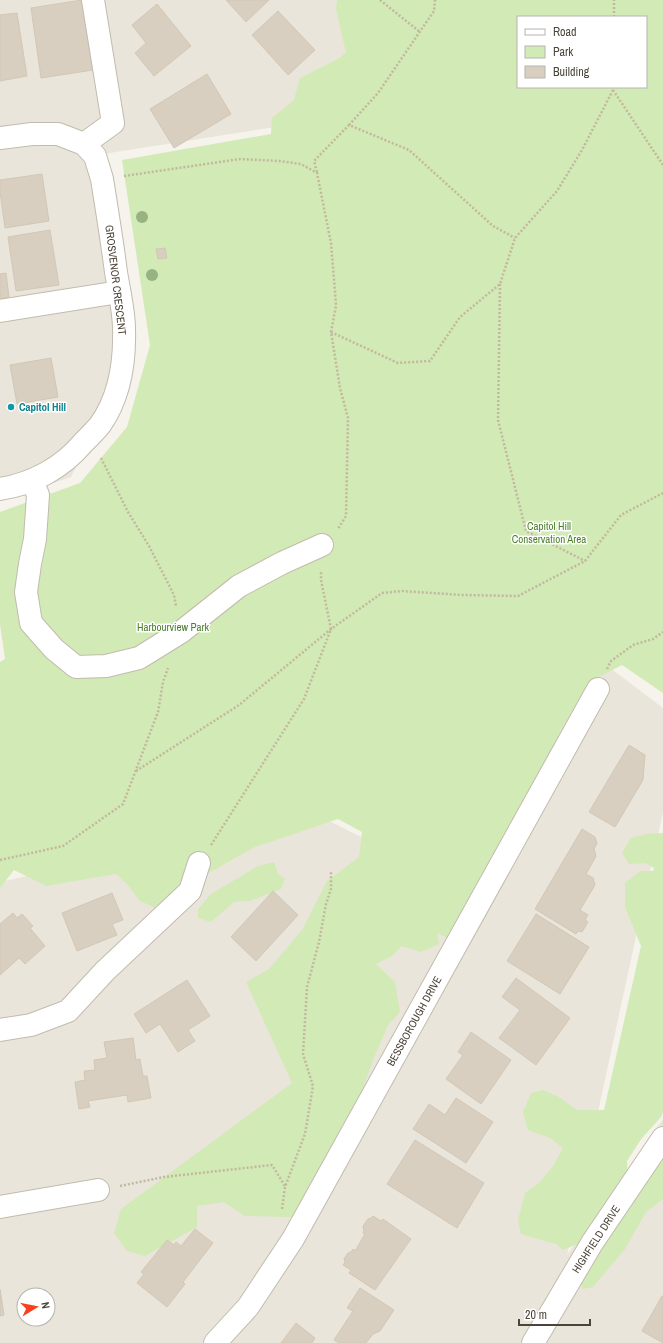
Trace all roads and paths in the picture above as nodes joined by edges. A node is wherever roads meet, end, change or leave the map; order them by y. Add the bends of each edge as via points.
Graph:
1 (93, 0) edge
2 (380, 0) edge
3 (435, 0) edge
4 (614, 0) edge
5 (614, 16) edge
6 (420, 32) junction
7 (613, 89) edge
8 (349, 125) junction
9 (0, 138) edge
10 (84, 144) junction
11 (663, 165) edge
12 (318, 173) junction
13 (102, 179) junction
14 (515, 238) junction
15 (500, 284) junction
16 (119, 292) junction
17 (0, 311) edge
18 (331, 332) junction
19 (87, 439) junction
20 (32, 480) junction
21 (0, 489) edge
22 (663, 493) edge
23 (322, 545) junction
24 (584, 561) junction
25 (331, 629) junction
26 (181, 632) junction
27 (663, 632) edge
28 (168, 668) dead end
29 (598, 689) joint
30 (136, 770) junction
31 (0, 860) edge
32 (200, 863) joint
33 (331, 872) dead end
34 (0, 1030) edge
35 (663, 1138) edge
36 (285, 1187) junction
37 (98, 1190) joint
38 (0, 1207) edge
39 (282, 1211) dead end
40 (215, 1343) edge
41 (533, 1343) edge

1 - 10 street via 113,123
2 - 6 path
3 - 6 path via 434,11
4 - 5 path
6 - 8 path via 378,93
7 - 11 path
7 - 14 path via 582,150 557,191
8 - 12 path via 314,161
8 - 14 path via 409,150 493,226
9 - 10 street via 58,134
10 - 13 street, GROSVENOR CRESCENT via 95,156
12 - 13 path via 301,164 279,160 240,159
12 - 18 path via 331,243 334,279 336,306
13 - 16 street, GROSVENOR CRESCENT
14 - 15 path
15 - 18 path via 460,316 430,361 398,363
15 - 24 path via 498,420 526,532
16 - 17 street
16 - 19 street, GROSVENOR CRESCENT via 124,328 119,382 104,418
18 - 23 path via 340,388 348,418 347,502 346,516 335,533
19 - 20 street, GROSVENOR CRESCENT via 74,454 44,475
19 - 26 path via 98,453 174,595
20 - 21 street, GROSVENOR CRESCENT
20 - 26 street via 38,495 37,520 26,592 32,623 54,649 76,667 106,666 139,658
22 - 24 path via 621,515
23 - 25 path via 321,580
23 - 26 street via 239,586
24 - 25 path via 518,596 402,591 382,593
25 - 30 path via 239,705
25 - 32 path via 304,699
27 - 29 path via 653,639 633,645 611,661
28 - 30 path via 158,712
29 - 40 street, BESSBOROUGH DRIVE via 293,1239 248,1307
30 - 31 path via 123,804 63,846
32 - 34 street via 190,891 105,971 68,1012 31,1025
33 - 36 path via 331,889 307,987 303,1054 314,1086 305,1134
35 - 41 street, HIGHFIELD DRIVE via 592,1243
36 - 37 path via 272,1165 164,1177
36 - 39 path
37 - 38 street

